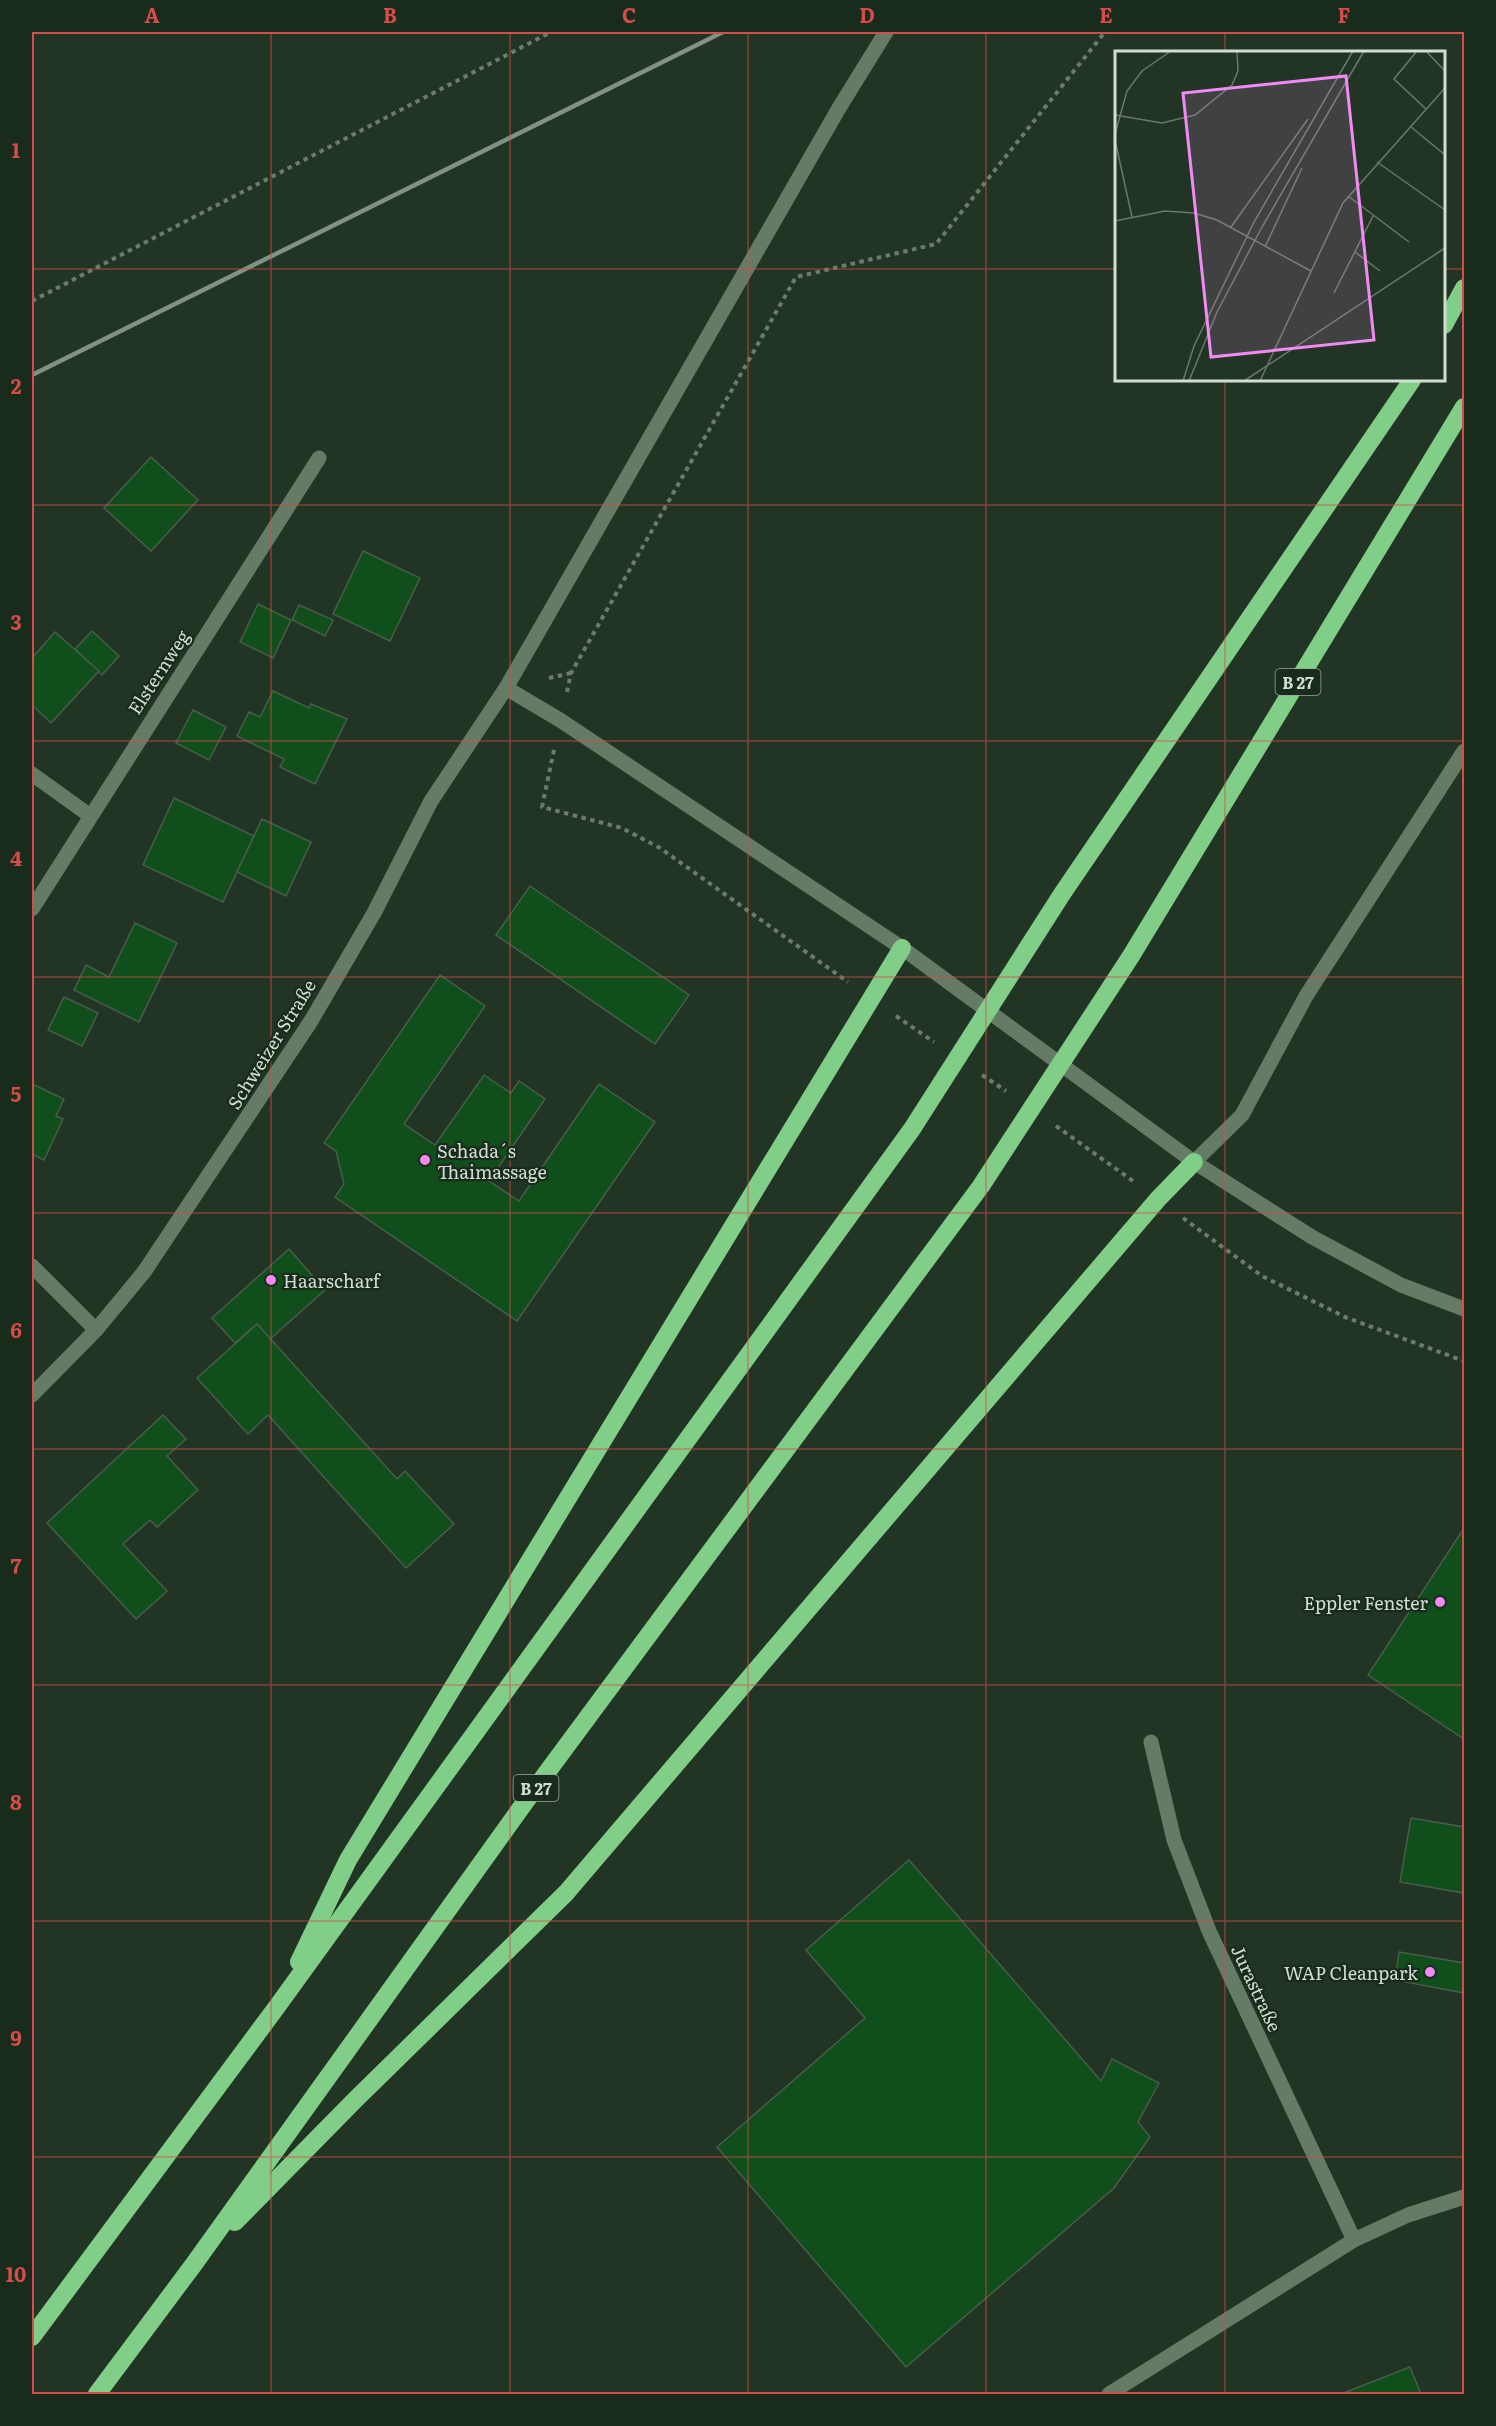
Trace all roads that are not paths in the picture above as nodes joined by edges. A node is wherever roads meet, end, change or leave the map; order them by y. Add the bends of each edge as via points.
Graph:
1 (886, 32) edge
2 (1464, 288) edge
3 (1445, 321) edge
4 (1411, 381) edge
5 (1464, 407) edge
6 (320, 458) dead end
7 (506, 688) junction
8 (1464, 751) edge
9 (32, 774) edge
10 (89, 815) junction
11 (32, 909) edge
12 (902, 948) junction
13 (1194, 1162) junction
14 (32, 1266) edge
15 (1464, 1309) edge
16 (96, 1330) junction
17 (32, 1395) edge
18 (1151, 1742) dead end
19 (276, 2008) junction
20 (1464, 2197) edge
21 (1354, 2240) junction
22 (194, 2264) junction
23 (32, 2337) edge
24 (98, 2394) edge
25 (1109, 2394) edge

1 - 7 street, Schweizer Straße via 838,108
2 - 3 highway
4 - 19 highway via 1062,894 912,1129
5 - 22 highway, B 27 via 1131,956 981,1186 528,1798
6 - 10 street, Elsternweg
7 - 12 street
7 - 16 street, Schweizer Straße via 431,801 374,913 311,1021 144,1272
8 - 13 street via 1306,996 1242,1115
9 - 10 street
10 - 11 street, Elsternweg
12 - 13 street
12 - 19 highway via 348,1860
13 - 15 street via 1312,1238 1401,1285
13 - 22 highway via 1158,1199 566,1893
14 - 16 street
16 - 17 street, Schweizer Straße
18 - 21 street, Jurastraße via 1174,1840 1209,1931
19 - 23 highway
20 - 21 street via 1408,2215
21 - 25 street
22 - 24 highway, B 27

